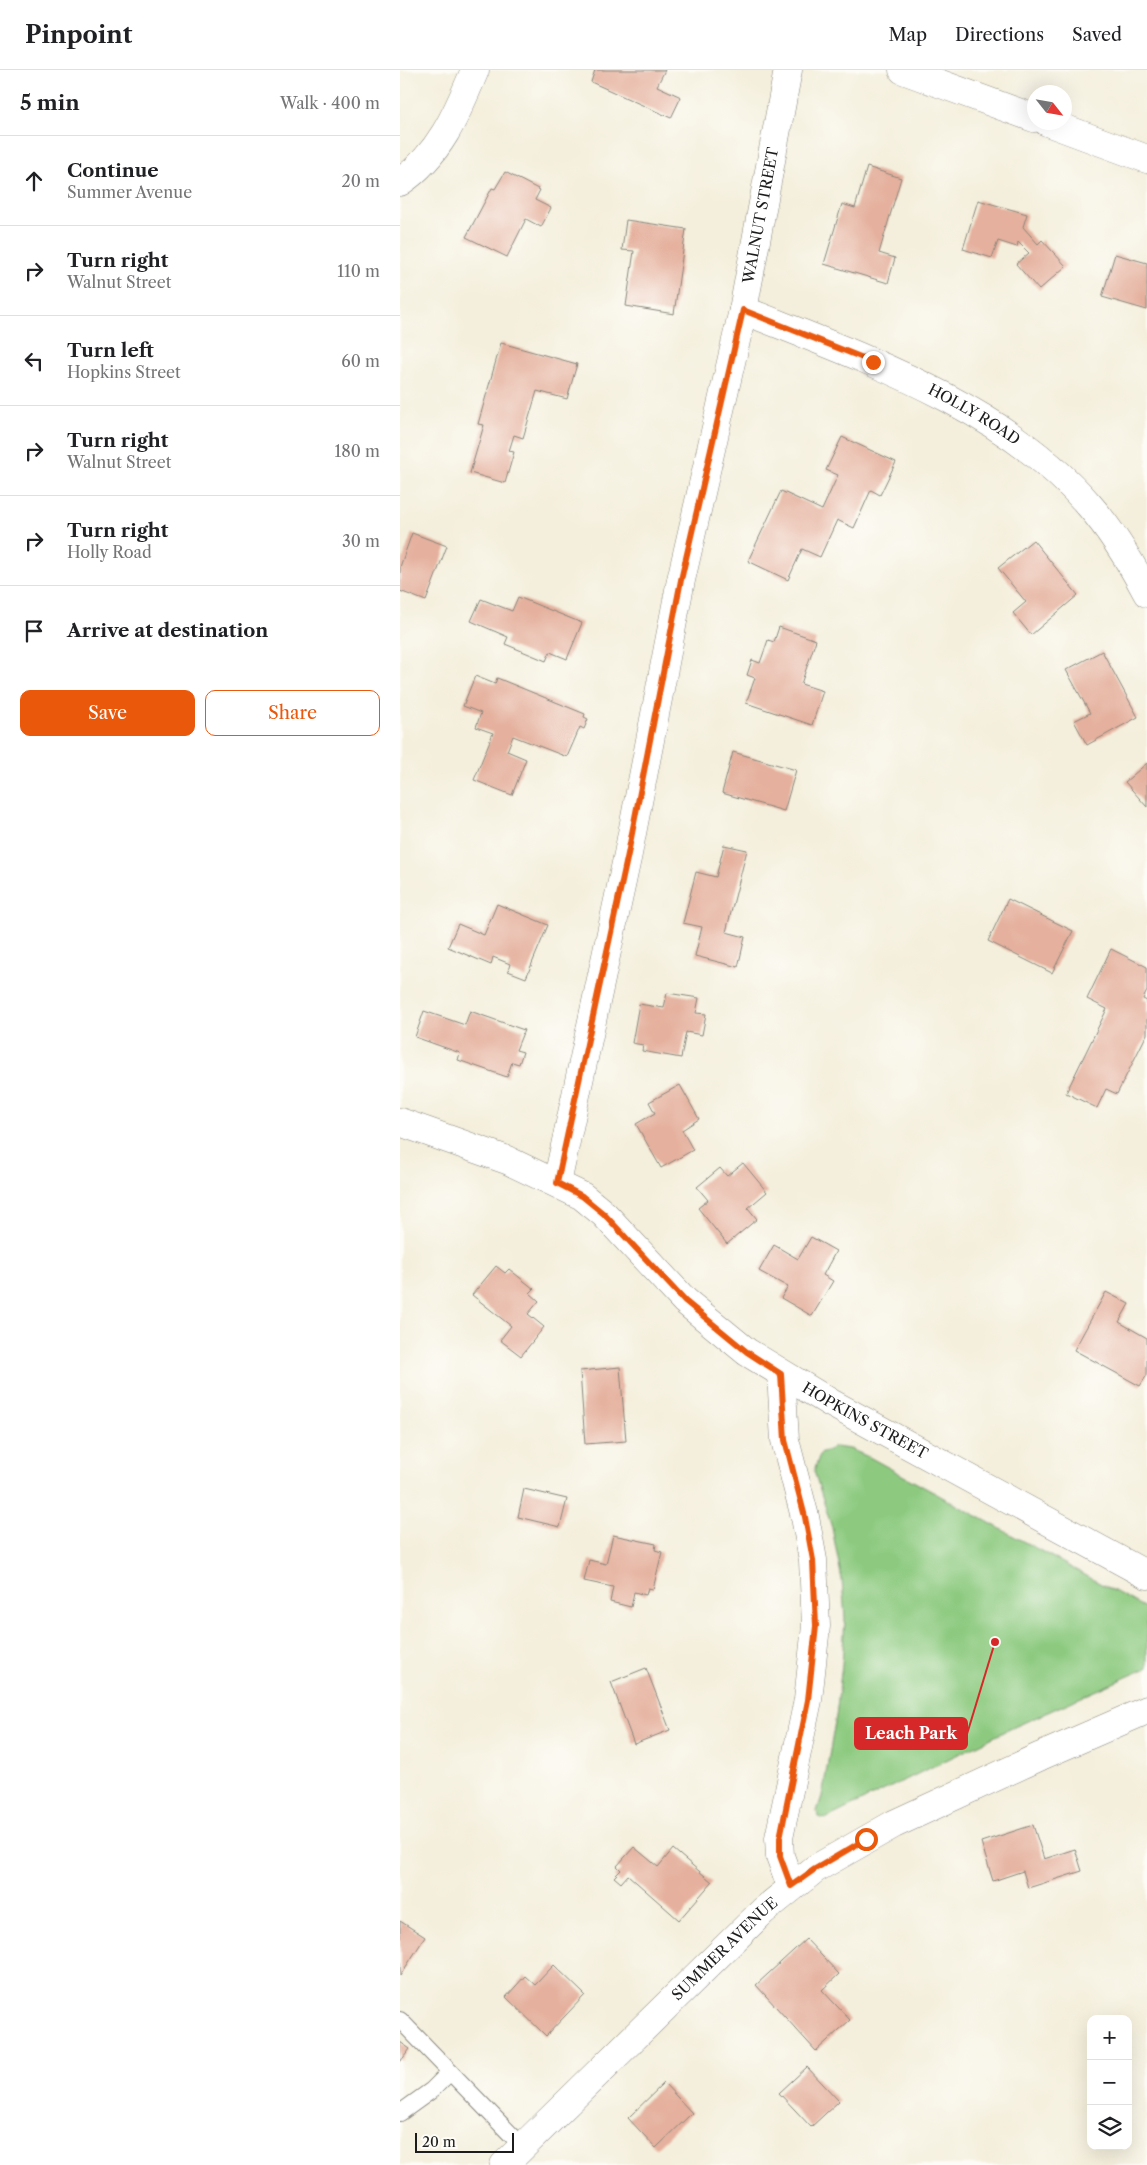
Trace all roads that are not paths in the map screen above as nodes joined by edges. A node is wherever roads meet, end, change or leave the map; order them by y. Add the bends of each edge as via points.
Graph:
1 (475, 70) edge
2 (788, 70) edge
3 (903, 70) edge
4 (1027, 115) edge
5 (1069, 130) edge
6 (1147, 159) edge
7 (400, 182) edge
8 (743, 310) junction
9 (1147, 594) edge
10 (400, 1122) edge
11 (557, 1183) junction
12 (781, 1374) junction
13 (1147, 1574) edge
14 (1147, 1710) edge
15 (791, 1886) junction
16 (400, 2020) edge
17 (450, 2072) junction
18 (400, 2113) edge
19 (513, 2156) edge

1 - 7 street via 447,133 421,165
2 - 8 street, WALNUT STREET
3 - 4 street
5 - 6 street
8 - 9 street, HOLLY ROAD via 922,385 1013,438 1050,465 1090,506 1116,540
8 - 11 street, WALNUT STREET via 681,580 628,854
10 - 11 street, HOPKINS STREET via 498,1156
11 - 12 street, HOPKINS STREET via 582,1196 604,1214 685,1301 747,1352
12 - 13 street, HOPKINS STREET
12 - 15 street via 785,1440 811,1551 816,1605 815,1648 808,1700 780,1838 780,1856
14 - 15 street, SUMMER AVENUE via 894,1824
15 - 19 street, SUMMER AVENUE
16 - 17 lane
17 - 18 lane via 432,2090
17 - 19 lane

